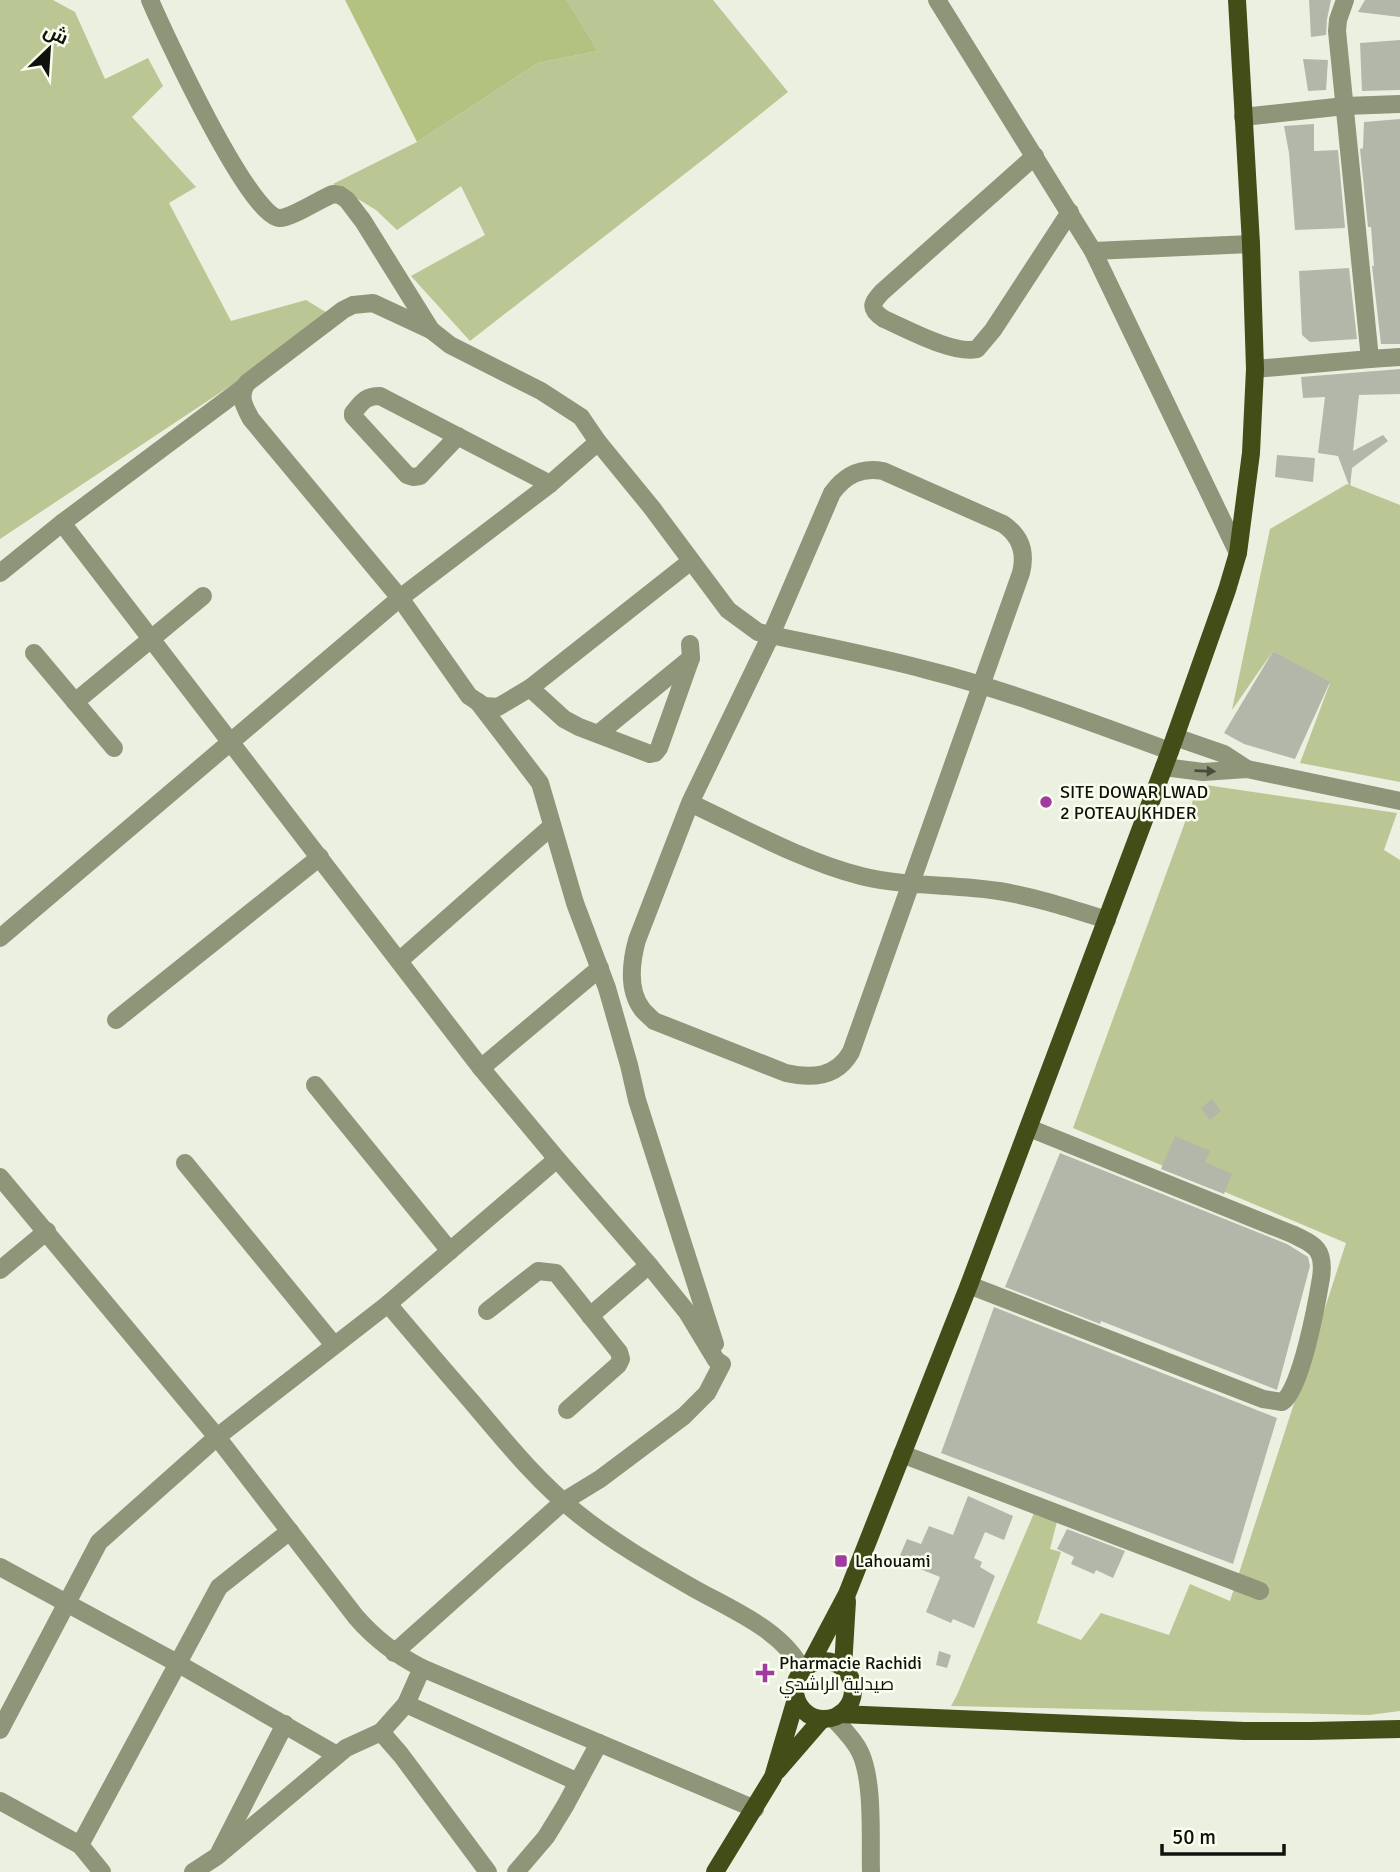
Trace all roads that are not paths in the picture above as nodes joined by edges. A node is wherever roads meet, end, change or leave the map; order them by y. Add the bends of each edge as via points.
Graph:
1 (150, 0) edge
2 (937, 0) edge
3 (1237, 0) edge
4 (1345, 0) edge
5 (1400, 104) edge
6 (1345, 106) junction
7 (1243, 117) junction
8 (1035, 156) junction
9 (1070, 212) junction
10 (1251, 244) junction
11 (1093, 251) junction
12 (431, 330) junction
13 (1400, 357) edge
14 (1370, 359) junction
15 (1255, 369) junction
16 (244, 387) junction
17 (458, 436) junction
18 (598, 442) junction
19 (550, 484) junction
20 (62, 523) junction
21 (1238, 553) junction
22 (691, 561) junction
23 (0, 573) edge
24 (203, 596) dead end
25 (400, 598) junction
26 (771, 635) junction
27 (151, 639) junction
28 (34, 653) dead end
29 (980, 685) junction
30 (530, 688) junction
31 (477, 701) junction
32 (75, 702) junction
33 (597, 734) junction
34 (232, 743) junction
35 (114, 748) dead end
36 (1170, 752) junction
37 (1247, 769) junction
38 (1400, 801) edge
39 (690, 803) junction
40 (552, 826) junction
41 (320, 857) junction
42 (910, 883) junction
43 (1107, 920) junction
44 (0, 939) edge
45 (400, 961) junction
46 (600, 968) junction
47 (116, 1020) dead end
48 (481, 1068) junction
49 (315, 1085) dead end
50 (1029, 1128) junction
51 (557, 1159) junction
52 (185, 1163) dead end
53 (0, 1177) edge
54 (47, 1231) junction
55 (450, 1251) junction
56 (649, 1265) junction
57 (0, 1270) edge
58 (969, 1285) junction
59 (388, 1304) junction
60 (487, 1311) dead end
61 (590, 1316) junction
62 (334, 1345) junction
63 (722, 1363) junction
64 (567, 1410) dead end
65 (217, 1437) junction
66 (902, 1454) junction
67 (564, 1501) junction
68 (289, 1531) junction
69 (0, 1567) edge
70 (1260, 1591) dead end
71 (847, 1594) junction
72 (68, 1604) junction
73 (394, 1653) junction
74 (177, 1664) junction
75 (806, 1667) junction
76 (843, 1667) junction
77 (422, 1668) junction
78 (854, 1693) junction
79 (796, 1699) junction
80 (406, 1704) junction
81 (832, 1717) junction
82 (901, 1717) junction
83 (285, 1724) junction
84 (1400, 1729) edge
85 (0, 1730) edge
86 (381, 1732) junction
87 (599, 1743) junction
88 (337, 1755) junction
89 (773, 1777) junction
90 (578, 1782) junction
91 (0, 1801) edge
92 (755, 1809) junction
93 (80, 1845) junction
94 (216, 1857) junction
95 (717, 1871) edge
96 (102, 1872) edge
97 (193, 1872) edge
98 (488, 1872) edge
99 (516, 1872) edge
100 (871, 1872) edge

1 - 12 street via 226,153 254,197 279,218 332,194 347,200
2 - 8 street
3 - 7 main road
4 - 6 street via 1337,31
5 - 6 street
6 - 7 street
6 - 14 street
7 - 10 main road
8 - 9 street
8 - 9 street via 882,292 874,300 876,314 947,346 977,349
9 - 11 street
10 - 11 street
10 - 15 main road
11 - 21 street
12 - 16 street via 373,303 353,305
12 - 18 street via 450,345 566,405 581,416
13 - 14 street
14 - 15 street
15 - 21 main road via 1251,453
16 - 20 street
16 - 25 street via 242,397 251,418
17 - 17 street via 380,396 365,399 353,413 413,477 420,476
17 - 19 street
18 - 19 street
18 - 22 street
19 - 25 street
20 - 23 street
20 - 27 street
21 - 36 main road
22 - 26 street via 728,610 758,632
22 - 30 street
24 - 27 street
25 - 31 street via 459,684
25 - 34 street
26 - 29 street
26 - 29 street via 832,493 854,473 883,471 1003,524 1020,542 1024,557 1021,573
26 - 39 street
27 - 32 street
27 - 34 street
28 - 32 street
29 - 36 street
29 - 42 street
30 - 31 street via 498,707
30 - 33 street via 564,719
31 - 40 street via 540,782
32 - 35 street
33 - 33 street via 691,651 655,753
34 - 41 street
34 - 44 street
36 - 37 street via 1224,754
36 -> 37 street via 1203,772
36 - 43 main road
37 - 38 street
39 - 42 street via 836,868
39 - 42 street via 637,940 632,957 634,992 641,1009 654,1021 786,1073 816,1076 846,1062
40 - 45 street
40 - 46 street
41 - 45 street
41 - 47 street
42 - 43 street via 1001,892
43 - 50 main road
45 - 48 street
46 - 48 street
46 - 63 street via 637,1100
48 - 51 street
49 - 55 street
50 - 58 main road
50 - 58 street via 1317,1247 1322,1257 1321,1278 1293,1388 1282,1402 1263,1399
51 - 55 street
51 - 56 street
52 - 62 street
53 - 54 street
54 - 57 street
54 - 65 street
55 - 59 street
56 - 61 street
56 - 63 street
58 - 66 main road
59 - 62 street
59 - 67 street via 543,1483
60 - 61 street via 538,1271 548,1271 556,1273
61 - 64 street via 621,1359
62 - 65 street
63 - 67 street via 707,1393 684,1416
65 - 68 street
65 - 72 street via 99,1542
66 - 70 street
66 - 71 main road
67 - 73 street
67 - 75 street via 615,1542 762,1628
68 - 73 street via 362,1624
68 - 74 street via 219,1587
69 - 72 street
71 - 75 main road
71 - 76 main road
72 - 74 street
72 - 85 street
73 - 77 street
74 - 83 street
74 - 93 street
75 - 76 main road via 828,1660
75 - 79 main road via 796,1680
76 - 78 main road
77 - 80 street
77 - 87 street
78 - 81 main road via 850,1703
78 - 82 main road
79 - 81 main road via 812,1717
79 - 89 main road
80 - 86 street
80 - 90 street
81 - 82 main road
81 - 89 main road
81 - 100 street via 854,1741 865,1764
82 - 84 main road via 1244,1731
83 - 88 street
83 - 94 street
86 - 88 street
86 - 98 street
87 - 90 street
87 - 92 street
88 - 94 street
89 - 92 main road
90 - 99 street via 546,1837
91 - 93 street
92 - 95 main road
93 - 96 street
94 - 97 street

